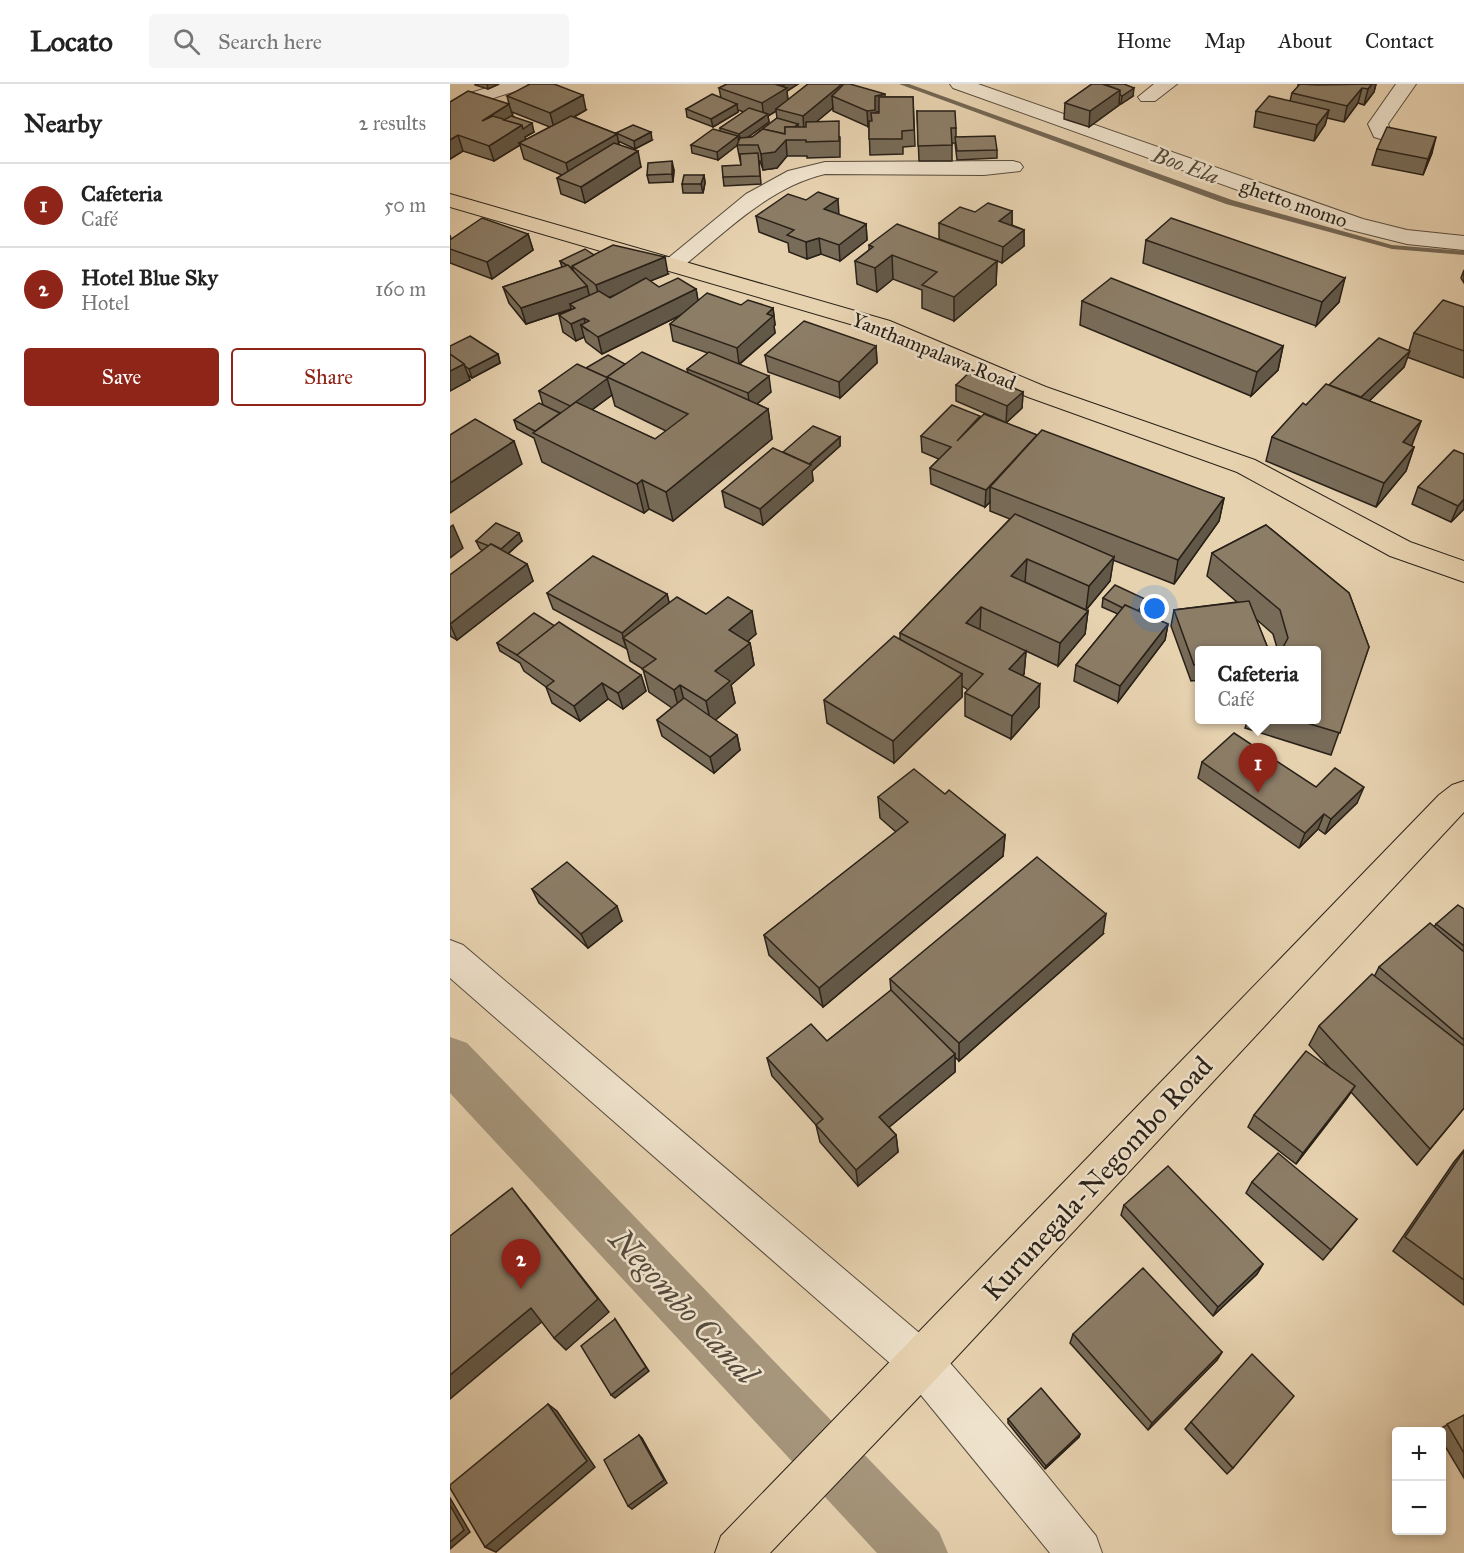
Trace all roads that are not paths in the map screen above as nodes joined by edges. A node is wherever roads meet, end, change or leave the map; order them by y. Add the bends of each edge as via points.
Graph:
1 (518, 84) edge
2 (960, 84) edge
3 (1167, 84) edge
4 (1406, 84) edge
5 (1148, 97) dead end
6 (450, 113) edge
7 (1414, 143) edge
8 (1013, 167) dead end
9 (450, 200) edge
10 (1464, 243) edge
11 (672, 264) junction
12 (1400, 549) junction
13 (1464, 572) edge
14 (1464, 595) edge
15 (1461, 790) edge
16 (450, 956) edge
17 (908, 1376) junction
18 (738, 1553) edge
19 (1079, 1553) edge

1 - 6 street via 468,100
2 - 10 street, ghetto momo via 1355,224 1407,237
3 - 5 street
4 - 7 street via 1378,124 1381,133
8 - 11 street via 825,168 795,175 754,199
9 - 11 main road, Yanthampalawa Road
11 - 12 main road, Yanthampalawa Road via 882,326 1037,392 1246,466
12 - 13 main road, Yanthampalawa Road
12 - 14 main road, Yanthampalawa Road
15 - 17 main road, Kurunegala-Negombo Road
16 - 17 street
17 - 18 main road, Kurunegala-Negombo Road
17 - 19 street via 1015,1472

